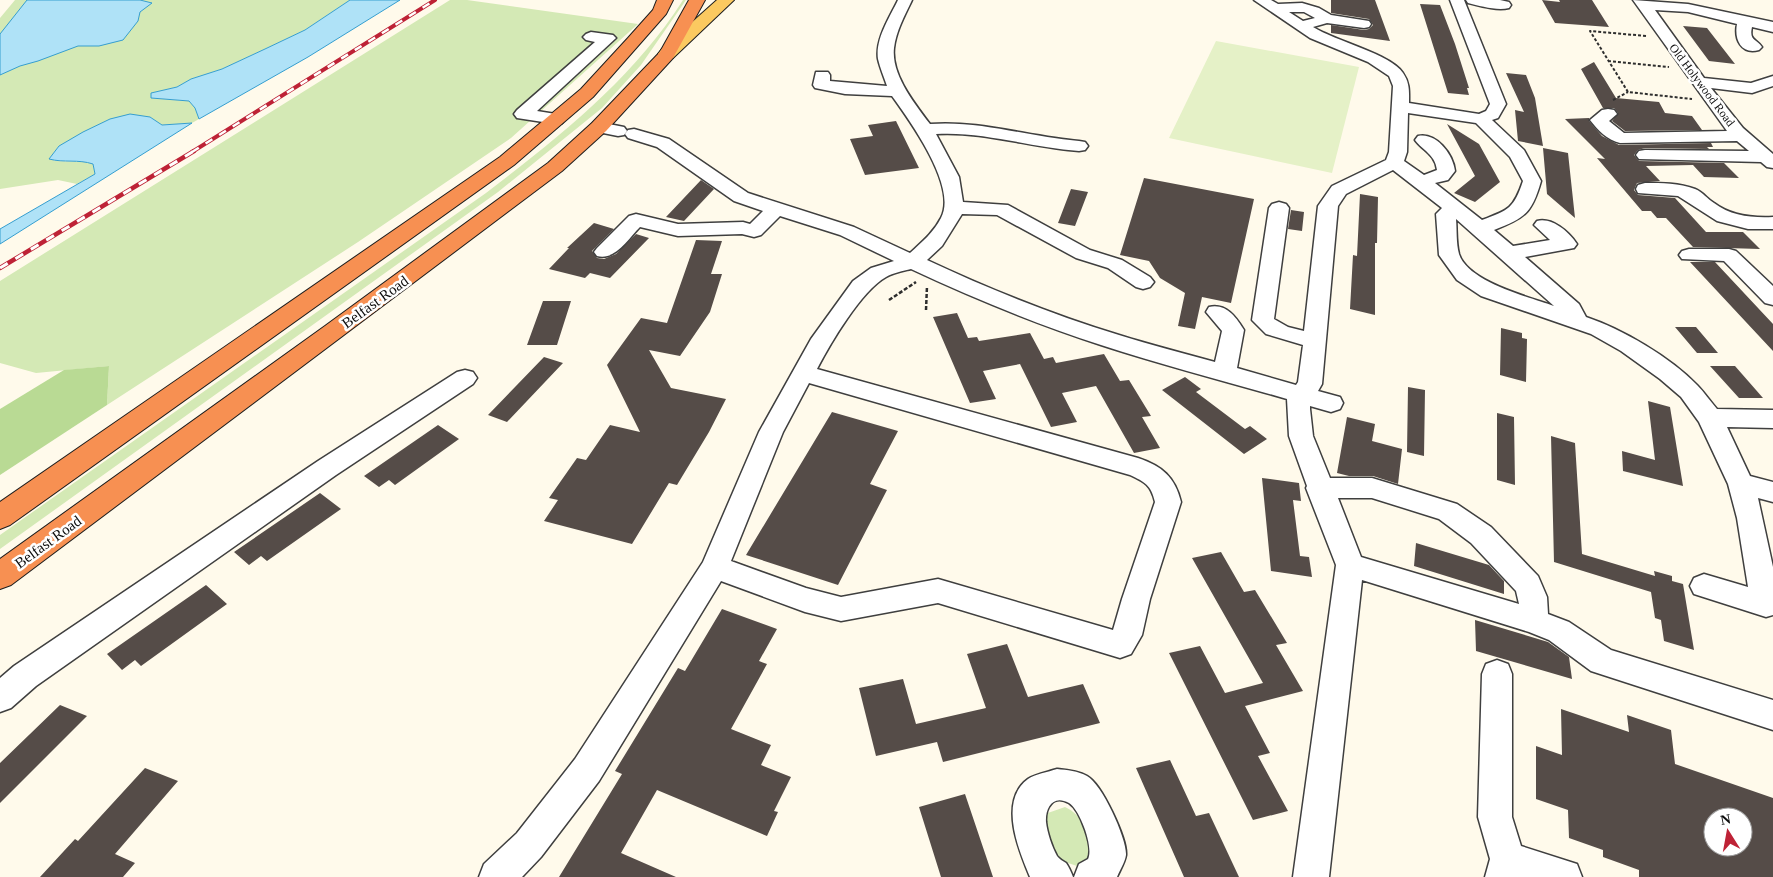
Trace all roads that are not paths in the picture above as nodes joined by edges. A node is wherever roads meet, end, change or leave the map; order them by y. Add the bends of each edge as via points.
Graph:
1 (665, 0) edge
2 (697, 0) edge
3 (726, 0) edge
4 (906, 0) edge
5 (1456, 0) edge
6 (1473, 0) edge
7 (1642, 2) edge
8 (1268, 4) edge
9 (1504, 5) dead end
10 (1327, 19) junction
11 (1745, 21) junction
12 (1364, 24) dead end
13 (1300, 26) junction
14 (1773, 27) edge
15 (590, 37) dead end
16 (1754, 47) dead end
17 (667, 54) junction
18 (822, 75) dead end
19 (1773, 80) edge
20 (1700, 82) junction
21 (897, 91) junction
22 (1400, 107) junction
23 (1608, 114) dead end
24 (556, 119) junction
25 (1481, 119) junction
26 (925, 130) junction
27 (617, 131) junction
28 (1742, 136) junction
29 (1424, 140) dead end
30 (1078, 146) dead end
31 (1646, 155) dead end
32 (1769, 160) edge
33 (1394, 163) junction
34 (1421, 181) junction
35 (1645, 189) dead end
36 (954, 208) junction
37 (1280, 208) dead end
38 (1454, 208) junction
39 (776, 209) junction
40 (1773, 222) edge
41 (1544, 225) dead end
42 (1480, 228) junction
43 (604, 252) dead end
44 (1508, 253) junction
45 (1689, 254) dead end
46 (923, 266) junction
47 (1143, 282) dead end
48 (1773, 298) edge
49 (1217, 312) dead end
50 (1576, 320) junction
51 (1314, 340) junction
52 (1224, 372) junction
53 (802, 373) junction
54 (465, 378) dead end
55 (1299, 396) junction
56 (1331, 403) dead end
57 (1710, 418) junction
58 (1773, 419) edge
59 (1741, 484) junction
60 (1319, 488) junction
61 (1773, 492) edge
62 (0, 517) edge
63 (1350, 565) junction
64 (714, 567) junction
65 (0, 576) edge
66 (1704, 586) dead end
67 (1534, 621) junction
68 (1497, 674) dead end
69 (0, 698) edge
70 (1773, 715) edge
71 (1506, 868) edge
72 (497, 877) edge
73 (1055, 877) edge
74 (1092, 877) edge
75 (1311, 877) edge
76 (1564, 877) edge

1 - 24 highway via 660,11 627,51 587,93
2 - 17 highway
3 - 17 main road, Belfast Road
4 - 21 street via 886,47 886,59
5 - 25 street via 1498,104 1492,114
6 - 9 street
7 - 11 street
7 - 20 street, Old Holywood Road
8 - 10 street via 1312,8
8 - 13 street
10 - 12 street
10 - 13 street
11 - 14 street
11 - 16 street via 1743,33 1747,44
13 - 22 street via 1331,43 1374,59 1396,74 1401,86
15 - 24 street via 608,38 523,114
17 - 27 highway, Belfast Road
18 - 21 street via 821,85
19 - 20 street via 1752,88
20 - 28 street, Old Holywood Road
21 - 26 street
22 - 25 street
22 - 33 street via 1398,152
23 - 28 street via 1599,120 1620,138
24 - 62 highway via 507,161
25 - 42 street via 1518,154 1532,181 1525,203 1508,217
26 - 30 street via 974,129
26 - 36 street via 950,178
27 - 39 street via 663,143 741,197
27 - 65 highway, Belfast Road via 555,167
28 - 32 street, Old Holywood Road
29 - 34 street via 1443,158 1446,171 1442,176
31 - 32 street
33 - 34 street
33 - 51 street via 1339,190 1328,206
34 - 38 street
35 - 40 street via 1682,191 1695,196 1722,217
36 - 46 street
36 - 47 street via 1001,209 1083,254 1115,264
37 - 51 street via 1263,320 1275,331
38 - 42 street
38 - 50 street via 1446,214 1449,255 1464,274 1489,291
39 - 43 street via 754,231 744,228 678,230 636,220
39 - 46 street via 847,231
41 - 44 street via 1567,244
42 - 44 street
44 - 50 street via 1571,309
45 - 48 street via 1730,255
46 - 52 street via 1038,315 1110,340
46 - 53 street via 878,273 861,286
49 - 52 street via 1233,330
50 - 57 street via 1607,333 1668,373
51 - 55 street via 1310,384
52 - 55 street
53 - 64 street via 771,432
53 - 64 street via 1138,468 1158,478 1165,488 1168,502 1126,635 1120,645 938,590 841,610
54 - 69 street via 189,562 25,676
55 - 56 street
55 - 60 street via 1301,436
57 - 58 street
57 - 59 street
59 - 61 street
59 - 66 street via 1766,604
60 - 63 street
60 - 67 street via 1372,488 1448,511 1481,534 1528,584 1533,596
63 - 67 street
63 - 75 street
64 - 72 street via 587,770 529,845
67 - 70 street via 1559,632 1602,661
68 - 71 street via 1495,817
71 - 76 street
73 - 74 street via 1044,869 1029,824 1029,805 1039,791 1057,785 1077,788 1091,803 1108,846 1108,857 1101,872

